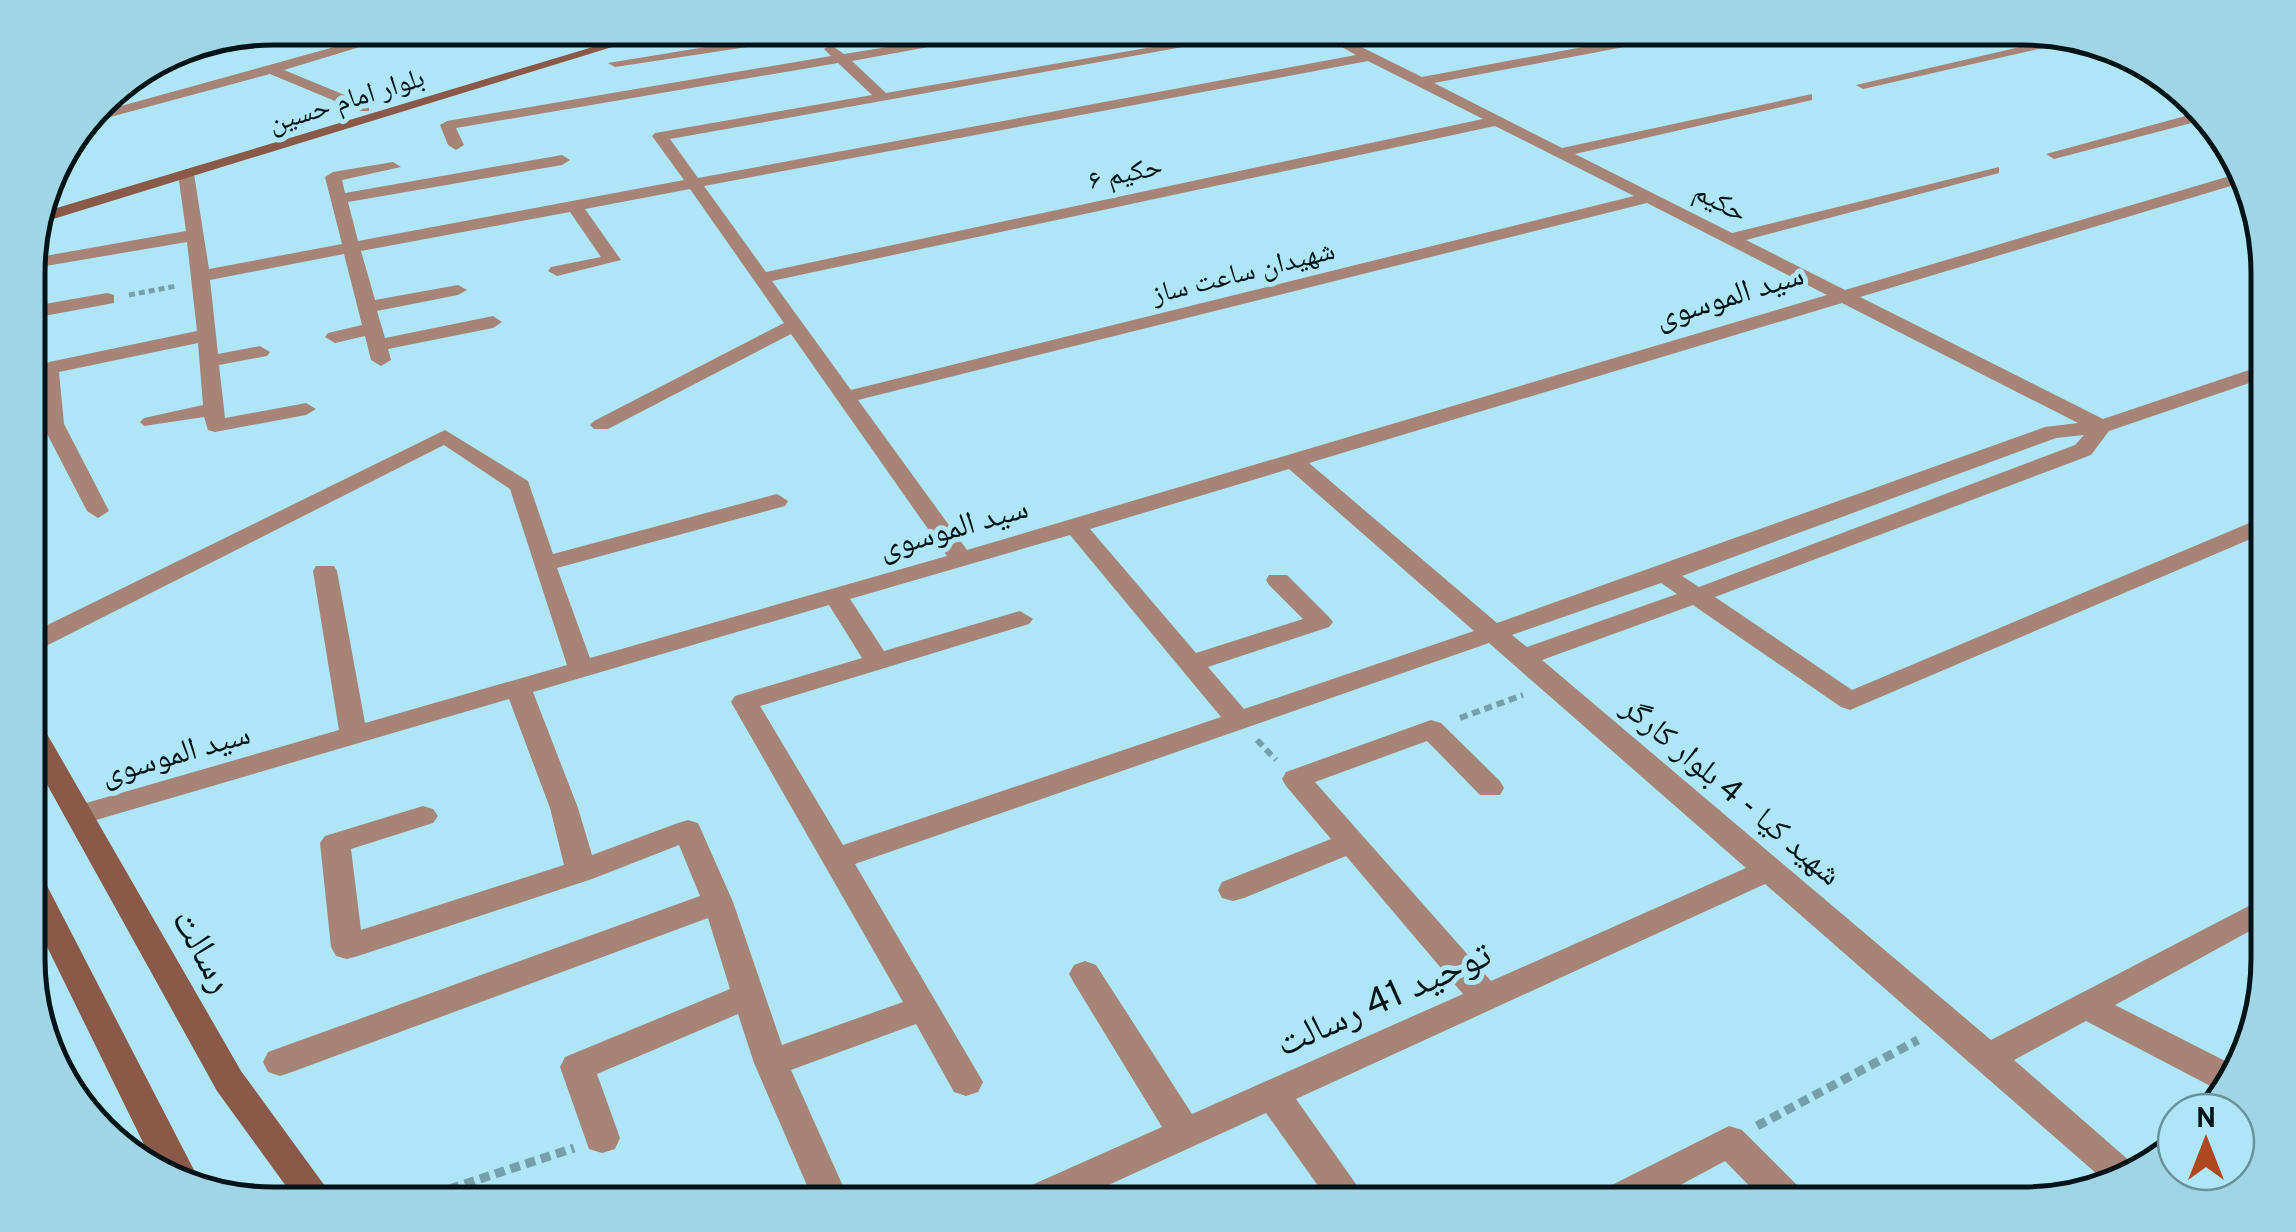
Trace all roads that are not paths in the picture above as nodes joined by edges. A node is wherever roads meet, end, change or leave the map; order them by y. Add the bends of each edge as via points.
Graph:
1 (357, 45) edge
2 (574, 45) edge
3 (611, 45) edge
4 (723, 45) edge
5 (827, 45) edge
6 (916, 45) edge
7 (1186, 45) edge
8 (1349, 45) edge
9 (1612, 45) edge
10 (2040, 46) edge
11 (1371, 56) junction
12 (839, 57) junction
13 (516, 62) junction
14 (615, 63) dead end
15 (535, 68) junction
16 (271, 69) junction
17 (1423, 81) junction
18 (1863, 85) dead end
19 (1808, 97) dead end
20 (882, 98) junction
21 (364, 108) junction
22 (110, 114) edge
23 (2190, 119) edge
24 (1500, 120) junction
25 (456, 145) dead end
26 (1563, 152) junction
27 (2054, 154) dead end
28 (562, 160) dead end
29 (393, 166) dead end
30 (1993, 170) dead end
31 (186, 174) junction
32 (2231, 180) edge
33 (693, 182) junction
34 (1652, 198) junction
35 (58, 199) edge
36 (338, 199) junction
37 (574, 205) junction
38 (53, 214) edge
39 (195, 235) junction
40 (1732, 238) junction
41 (354, 246) junction
42 (45, 261) edge
43 (557, 271) dead end
44 (202, 278) junction
45 (761, 278) junction
46 (458, 290) dead end
47 (1844, 294) junction
48 (107, 299) road end
49 (367, 307) junction
50 (45, 311) edge
51 (493, 322) dead end
52 (794, 325) junction
53 (206, 334) junction
54 (336, 336) dead end
55 (377, 345) junction
56 (260, 352) dead end
57 (210, 361) junction
58 (2251, 376) edge
59 (846, 397) junction
60 (306, 408) dead end
61 (215, 417) junction
62 (151, 422) dead end
63 (52, 424) junction
64 (45, 425) edge
65 (601, 425) dead end
66 (2102, 427) junction
67 (1292, 460) junction
68 (1891, 491) junction
69 (776, 502) dead end
70 (1923, 510) junction
71 (98, 511) dead end
72 (1075, 526) junction
73 (2251, 531) edge
74 (961, 559) junction
75 (544, 564) junction
76 (325, 571) dead end
77 (1664, 574) junction
78 (1278, 580) dead end
79 (836, 595) junction
80 (1696, 596) junction
81 (1020, 619) dead end
82 (1493, 633) junction
83 (45, 636) edge
84 (1522, 658) junction
85 (878, 662) junction
86 (1190, 664) junction
87 (580, 669) junction
88 (518, 687) junction
89 (1238, 722) junction
90 (354, 735) junction
91 (45, 754) edge
92 (1490, 788) dead end
93 (79, 815) junction
94 (423, 816) dead end
95 (1350, 843) junction
96 (836, 859) junction
97 (1772, 870) junction
98 (580, 871) junction
99 (1233, 890) dead end
100 (718, 902) junction
101 (45, 910) edge
102 (2251, 916) edge
103 (1086, 974) dead end
104 (747, 996) junction
105 (1486, 998) junction
106 (2085, 1005) junction
107 (924, 1008) junction
108 (1989, 1057) junction
109 (280, 1062) dead end
110 (771, 1064) junction
111 (2219, 1074) edge
112 (966, 1082) dead end
113 (1273, 1094) junction
114 (1185, 1134) junction
115 (602, 1138) road end
116 (172, 1163) edge
117 (2115, 1167) edge
118 (307, 1187) edge
119 (825, 1187) edge
120 (1067, 1187) edge
121 (1340, 1187) edge
122 (1643, 1187) edge
123 (1774, 1187) edge

1 - 16 street
2 - 13 main road, بلوار امام حسین
3 - 15 main road, بلوار امام حسین
4 - 14 street
5 - 12 street
6 - 12 street
7 - 20 street
8 - 11 street, حکیم
9 - 17 street
10 - 18 street
11 - 17 street, حکیم
11 - 33 street
12 - 20 street
12 - 25 street via 448,125
13 - 15 main road
13 - 21 main road, بلوار امام حسین
15 - 31 main road, بلوار امام حسین
16 - 21 street
16 - 22 street
17 - 24 street, حکیم
19 - 26 street
20 - 33 street via 660,136
21 - 35 main road, بلوار امام حسین
23 - 27 street
24 - 26 street, حکیم
24 - 45 street, حکیم ۶
26 - 34 street, حکیم
28 - 36 street
29 - 36 street via 332,177
30 - 40 street
31 - 38 main road, بلوار امام حسین
31 - 39 street
32 - 47 street, سید الموسوی
33 - 37 street
33 - 45 street
34 - 40 street, حکیم
34 - 59 street, شهیدان ساعت ساز
36 - 41 street
37 - 41 street
37 - 43 street via 612,260
39 - 42 street
39 - 44 street
40 - 47 street, حکیم
41 - 44 street
41 - 49 street
44 - 53 street
45 - 52 street
46 - 49 street
47 - 66 street, حکیم
47 - 67 street, سید الموسوی
48 - 50 street
49 - 55 street
51 - 55 street
52 - 59 street
52 - 65 street
53 - 57 street
53 - 63 street via 49,368
54 - 55 street
56 - 57 street
57 - 61 street
58 - 66 street
59 - 74 street
60 - 61 street
61 - 62 street
63 - 64 street
63 - 71 street
66 - 68 street via 2053,432
66 - 70 street via 2083,450
67 - 72 street, سید الموسوی
67 - 82 street, شهید کیا - 4 بلوار کارگر
68 - 70 street
68 - 77 street
69 - 75 street
70 - 80 street
72 - 74 street, سید الموسوی
72 - 86 street
73 - 80 street via 1850,701
74 - 79 street, سید الموسوی
75 - 83 street via 520,486 445,436
75 - 87 street
76 - 90 street
77 - 80 street
77 - 82 street
78 - 86 street via 1320,622
79 - 85 street
79 - 87 street, سید الموسوی
80 - 84 street
81 - 85 street
82 - 84 street, شهید کیا - 4 بلوار کارگر
82 - 89 street
84 - 97 street, شهید کیا - 4 بلوار کارگر
85 - 96 street via 744,702
86 - 89 street
87 - 88 street, سید الموسوی
88 - 90 street, سید الموسوی
88 - 98 street
89 - 96 street
90 - 93 street, سید الموسوی
91 - 93 main road, رسالت
92 - 95 street via 1430,729 1296,779
93 - 118 main road, رسالت via 229,1081
94 - 98 street via 335,843 347,947
95 - 99 street
95 - 105 street
96 - 107 street
97 - 105 street, توحید 41 رسالت
97 - 108 street, شهید کیا - 4 بلوار کارگر
98 - 100 street via 688,830
100 - 104 street
100 - 109 street
101 - 116 main road
102 - 106 street
103 - 114 street
104 - 110 street
104 - 115 street via 577,1068
105 - 113 street, توحید 41 رسالت
106 - 108 street
106 - 111 street
107 - 110 street
107 - 112 street
108 - 117 street, شهید کیا - 4 بلوار کارگر
110 - 119 street
113 - 114 street, توحید 41 رسالت
113 - 121 street
114 - 120 street, توحید 41 رسالت
122 - 123 street via 1729,1141

